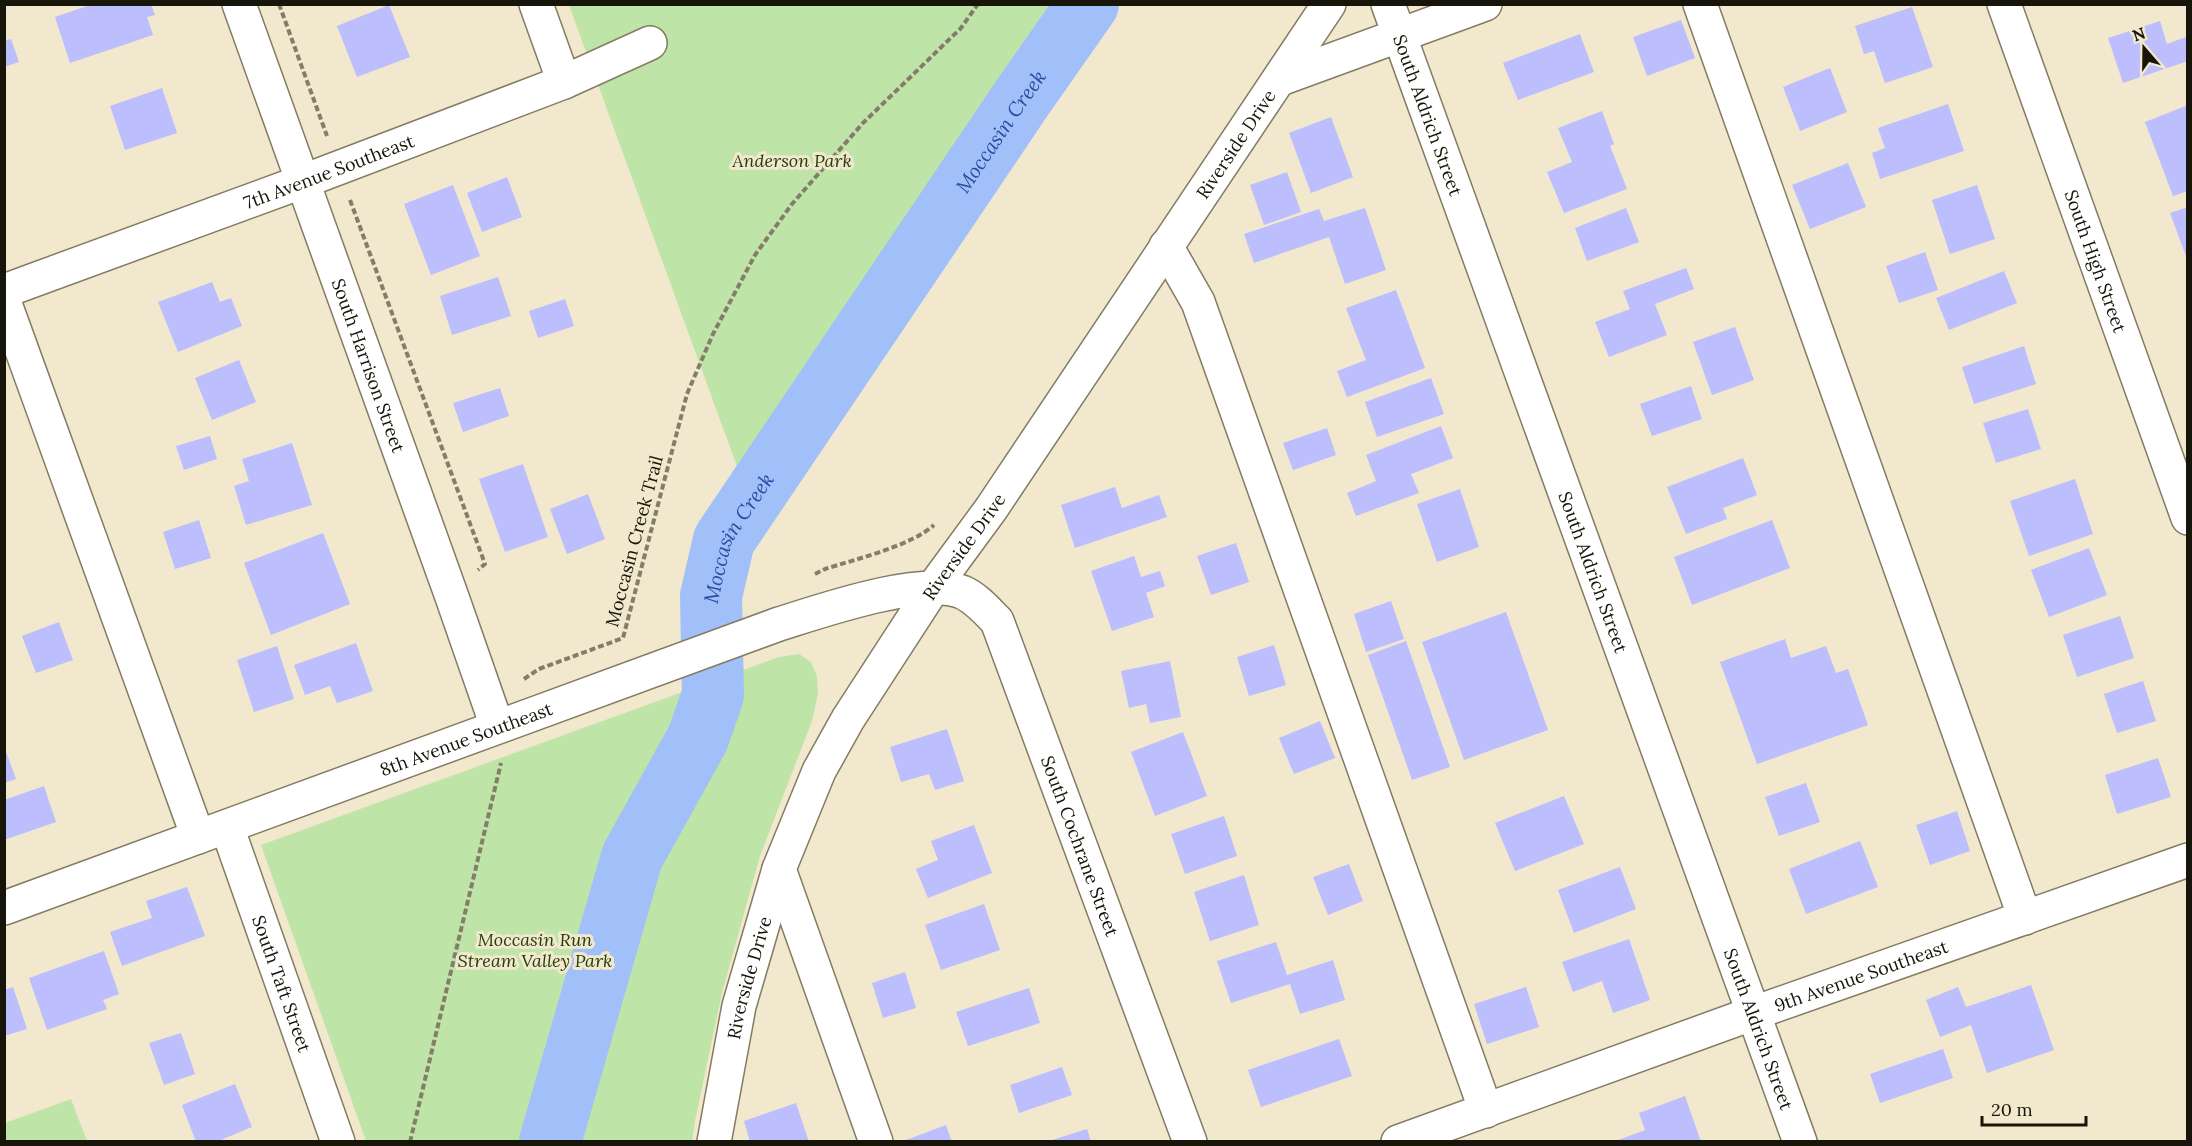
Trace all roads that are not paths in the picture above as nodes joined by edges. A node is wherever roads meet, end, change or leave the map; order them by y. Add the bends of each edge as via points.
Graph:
1 (239, 4) edge
2 (536, 4) edge
3 (1329, 4) edge
4 (1388, 4) edge
5 (1485, 4) edge
6 (1700, 4) edge
7 (2004, 4) edge
8 (1400, 35) junction
9 (650, 44) dead end
10 (1280, 79) junction
11 (564, 82) junction
12 (304, 182) junction
13 (1166, 246) junction
14 (4, 291) edge
15 (4, 301) edge
16 (2187, 518) edge
17 (933, 588) junction
18 (504, 724) junction
19 (212, 832) junction
20 (2187, 860) edge
21 (779, 869) junction
22 (4, 908) edge
23 (2025, 918) junction
24 (1754, 1013) junction
25 (1486, 1111) junction
26 (338, 1142) edge
27 (714, 1142) edge
28 (876, 1142) edge
29 (1190, 1142) edge
30 (1398, 1142) edge
31 (1800, 1142) edge

1 - 12 street, South Harrison Street
2 - 11 street
3 - 10 street, Riverside Drive
4 - 8 street, South Aldrich Street
5 - 8 street
6 - 23 street
7 - 16 street, South High Street
8 - 10 street
8 - 24 street, South Aldrich Street
9 - 11 street, 7th Avenue Southeast
10 - 13 street, Riverside Drive
11 - 12 street, 7th Avenue Southeast
12 - 14 street, 7th Avenue Southeast
12 - 18 street, South Harrison Street via 452,597
13 - 17 street, Riverside Drive via 991,509
13 - 25 street via 1198,302
15 - 19 street, South Taft Street
17 - 18 street, 8th Avenue Southeast via 839,605 779,624
17 - 21 street, Riverside Drive via 819,771
17 - 29 street, South Cochrane Street via 962,592 997,621
18 - 19 street, 8th Avenue Southeast
19 - 22 street, 8th Avenue Southeast
19 - 26 street, South Taft Street
20 - 23 street, 9th Avenue Southeast
21 - 27 street, Riverside Drive via 739,1006
21 - 28 street
23 - 24 street, 9th Avenue Southeast
24 - 25 street, 9th Avenue Southeast
24 - 31 street, South Aldrich Street
25 - 30 street, 9th Avenue Southeast

